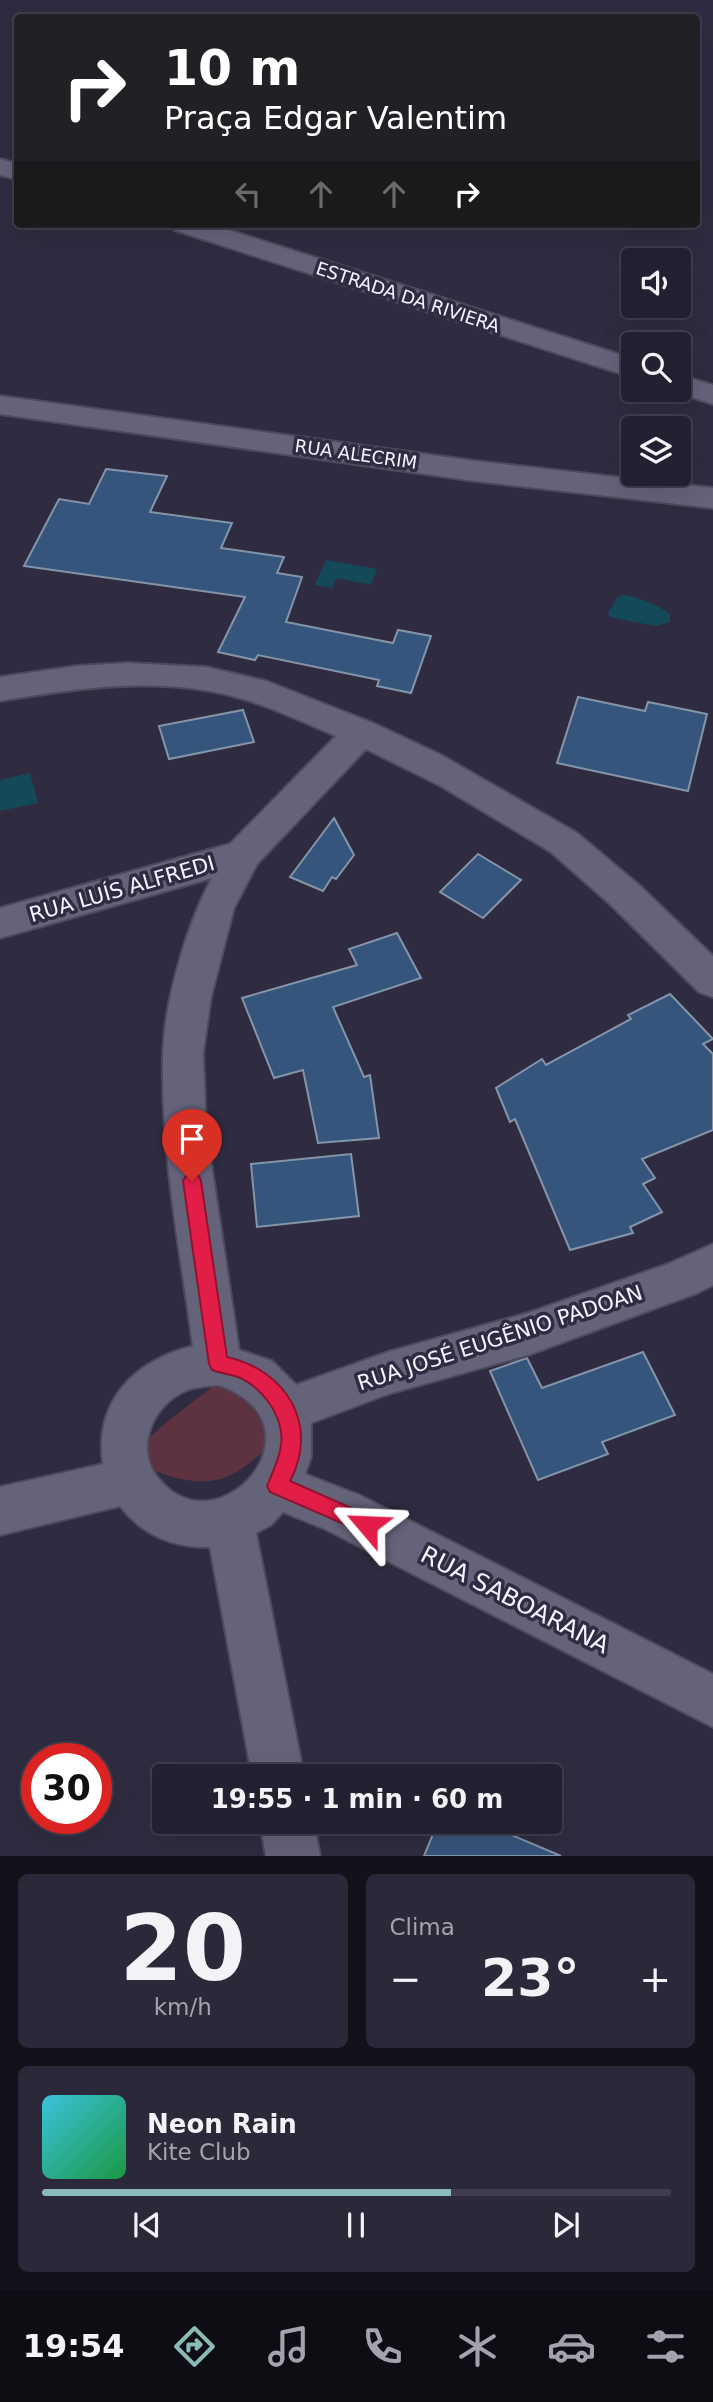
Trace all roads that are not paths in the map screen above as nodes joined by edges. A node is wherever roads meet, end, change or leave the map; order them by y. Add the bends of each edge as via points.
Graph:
1 (195, 228) edge
2 (621, 365) edge
3 (691, 388) edge
4 (713, 395) edge
5 (0, 405) edge
6 (713, 498) edge
7 (0, 689) edge
8 (361, 732) junction
9 (243, 855) junction
10 (0, 923) edge
11 (713, 981) edge
12 (713, 1264) edge
13 (218, 1364) junction
14 (286, 1410) junction
15 (130, 1481) junction
16 (277, 1486) junction
17 (0, 1511) edge
18 (229, 1521) junction
19 (713, 1701) edge
20 (276, 1764) edge
21 (289, 1834) edge
22 (293, 1856) edge

1 - 2 street, ESTRADA DA RIVIERA
3 - 4 street
5 - 6 street, RUA ALECRIM via 475,471
7 - 8 street via 96,673 207,679 265,694
8 - 9 street
8 - 11 street via 453,775 568,845
9 - 10 street, RUA LUÍS ALFREDI
9 - 13 street via 215,908 201,952 183,1052 185,1129
12 - 14 street, RUA JOSÉ EUGÊNIO PADOAN via 528,1334 388,1373
13 - 14 street via 243,1369 264,1382
13 - 15 street via 169,1375 148,1390 133,1409 124,1433 123,1457
14 - 16 street via 291,1449
15 - 17 street
15 - 18 street via 154,1509 171,1519 190,1524
16 - 18 street via 257,1507
16 - 19 street, RUA SABOARANA via 342,1512
18 - 20 street
21 - 22 street

